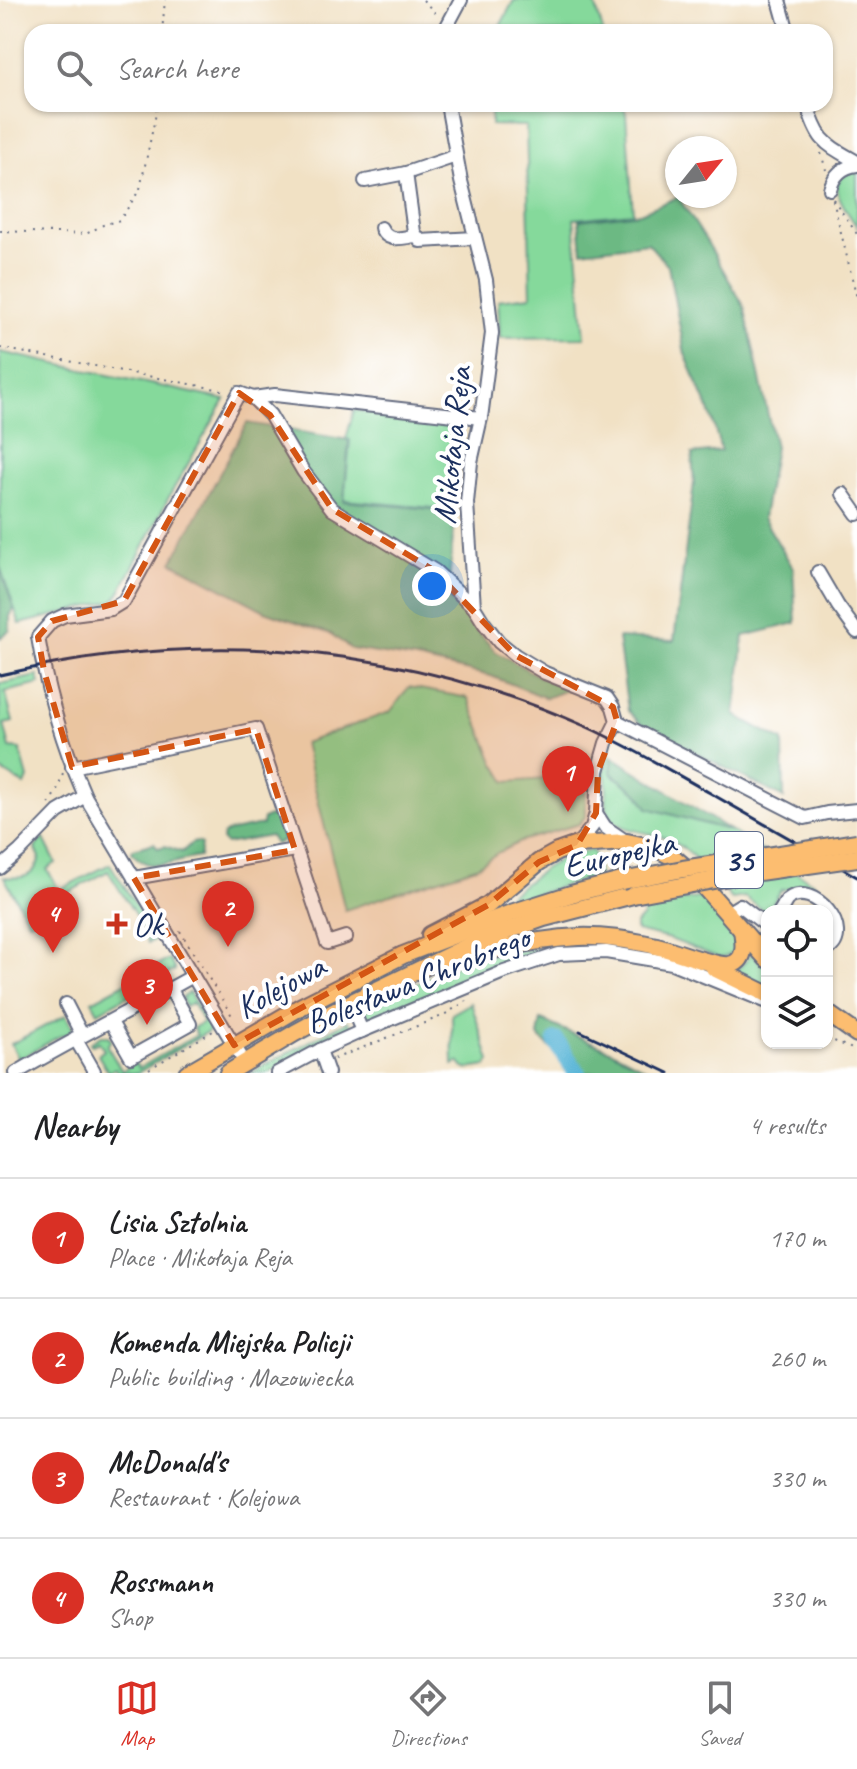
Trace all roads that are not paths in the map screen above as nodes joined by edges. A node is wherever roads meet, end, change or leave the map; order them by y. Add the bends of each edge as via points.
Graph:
1 (461, 0) edge
2 (779, 0) edge
3 (449, 24) edge
4 (786, 24) edge
5 (448, 112) edge
6 (809, 112) edge
7 (456, 156) junction
8 (857, 164) edge
9 (406, 173) junction
10 (365, 181) dead end
11 (830, 189) road end
12 (381, 228) dead end
13 (415, 236) junction
14 (475, 238) junction
15 (253, 398) junction
16 (481, 418) junction
17 (843, 494) dead end
18 (857, 514) edge
19 (818, 572) dead end
20 (474, 607) junction
21 (857, 632) edge
22 (617, 721) junction
23 (68, 766) junction
24 (85, 796) junction
25 (857, 810) edge
26 (596, 813) junction
27 (627, 842) junction
28 (857, 842) edge
29 (577, 845) junction
30 (295, 850) junction
31 (857, 858) edge
32 (0, 868) edge
33 (134, 878) junction
34 (784, 905) edge
35 (829, 905) edge
36 (833, 909) edge
37 (727, 913) junction
38 (761, 921) edge
39 (742, 930) junction
40 (346, 937) dead end
41 (833, 947) edge
42 (761, 952) edge
43 (403, 955) junction
44 (694, 958) junction
45 (408, 975) junction
46 (193, 976) junction
47 (170, 988) junction
48 (761, 991) edge
49 (761, 1000) edge
50 (350, 1003) junction
51 (66, 1004) dead end
52 (833, 1017) edge
53 (111, 1022) junction
54 (833, 1025) edge
55 (362, 1031) junction
56 (857, 1034) edge
57 (79, 1037) junction
58 (234, 1045) junction
59 (320, 1050) junction
60 (245, 1063) junction
61 (93, 1072) edge
62 (16, 1073) edge
63 (187, 1073) edge
64 (228, 1073) edge
65 (277, 1073) edge
66 (328, 1073) edge

1 - 3 street
2 - 4 street
5 - 7 street, Mikołaja Reja
6 - 8 street via 816,133
7 - 9 street
7 - 14 street, Mikołaja Reja
8 - 11 street via 840,172
9 - 10 street
9 - 13 street
12 - 13 street via 392,239
13 - 14 street via 420,241
14 - 16 street, Mikołaja Reja via 492,333
15 - 16 street via 275,395
15 - 20 street via 332,509 435,571
15 - 23 street via 239,393 124,601 111,609 65,615 38,637
16 - 20 street, Mikołaja Reja via 467,503
17 - 18 street
19 - 21 street
20 - 22 street via 515,655 607,698
22 - 25 street via 805,818
22 - 26 street via 598,771
23 - 24 street
23 - 30 street via 256,729
24 - 32 street via 58,812
24 - 33 street
26 - 27 street via 605,827
26 - 29 street
27 - 29 main road
27 - 37 main road via 673,857
28 - 43 main road, Europejka / 35, bridge via 622,881 511,913
29 - 43 main road via 539,862 488,905 440,928
30 - 33 street
30 - 40 street via 327,943
31 - 45 main road, Europejka / 35, bridge via 582,907 481,940
33 - 46 street
34 - 35 street via 808,896
36 - 41 street via 842,935
37 - 38 street via 740,905
37 - 39 main road
39 - 42 main road
39 - 44 main road via 744,948 737,961 727,965
43 - 58 main road, Kolejowa / 35
44 - 45 main road via 631,941 581,937 493,950
44 - 48 main road
45 - 50 main road, Kolejowa / 35
46 - 47 street
46 - 58 street
47 - 53 street
47 - 53 street via 190,1024 131,1057
49 - 55 street, Bolesława Chrobrego via 672,963 583,952 559,954 501,973
50 - 55 street
50 - 60 main road, Kolejowa / 35
51 - 57 street
52 - 56 main road
53 - 57 street
54 - 56 main road
55 - 59 street, Bolesława Chrobrego
57 - 61 street
57 - 62 street
58 - 60 street
58 - 63 main road, Kolejowa / 35
59 - 65 street, Bolesława Chrobrego
59 - 66 street
60 - 64 main road, Kolejowa / 35

